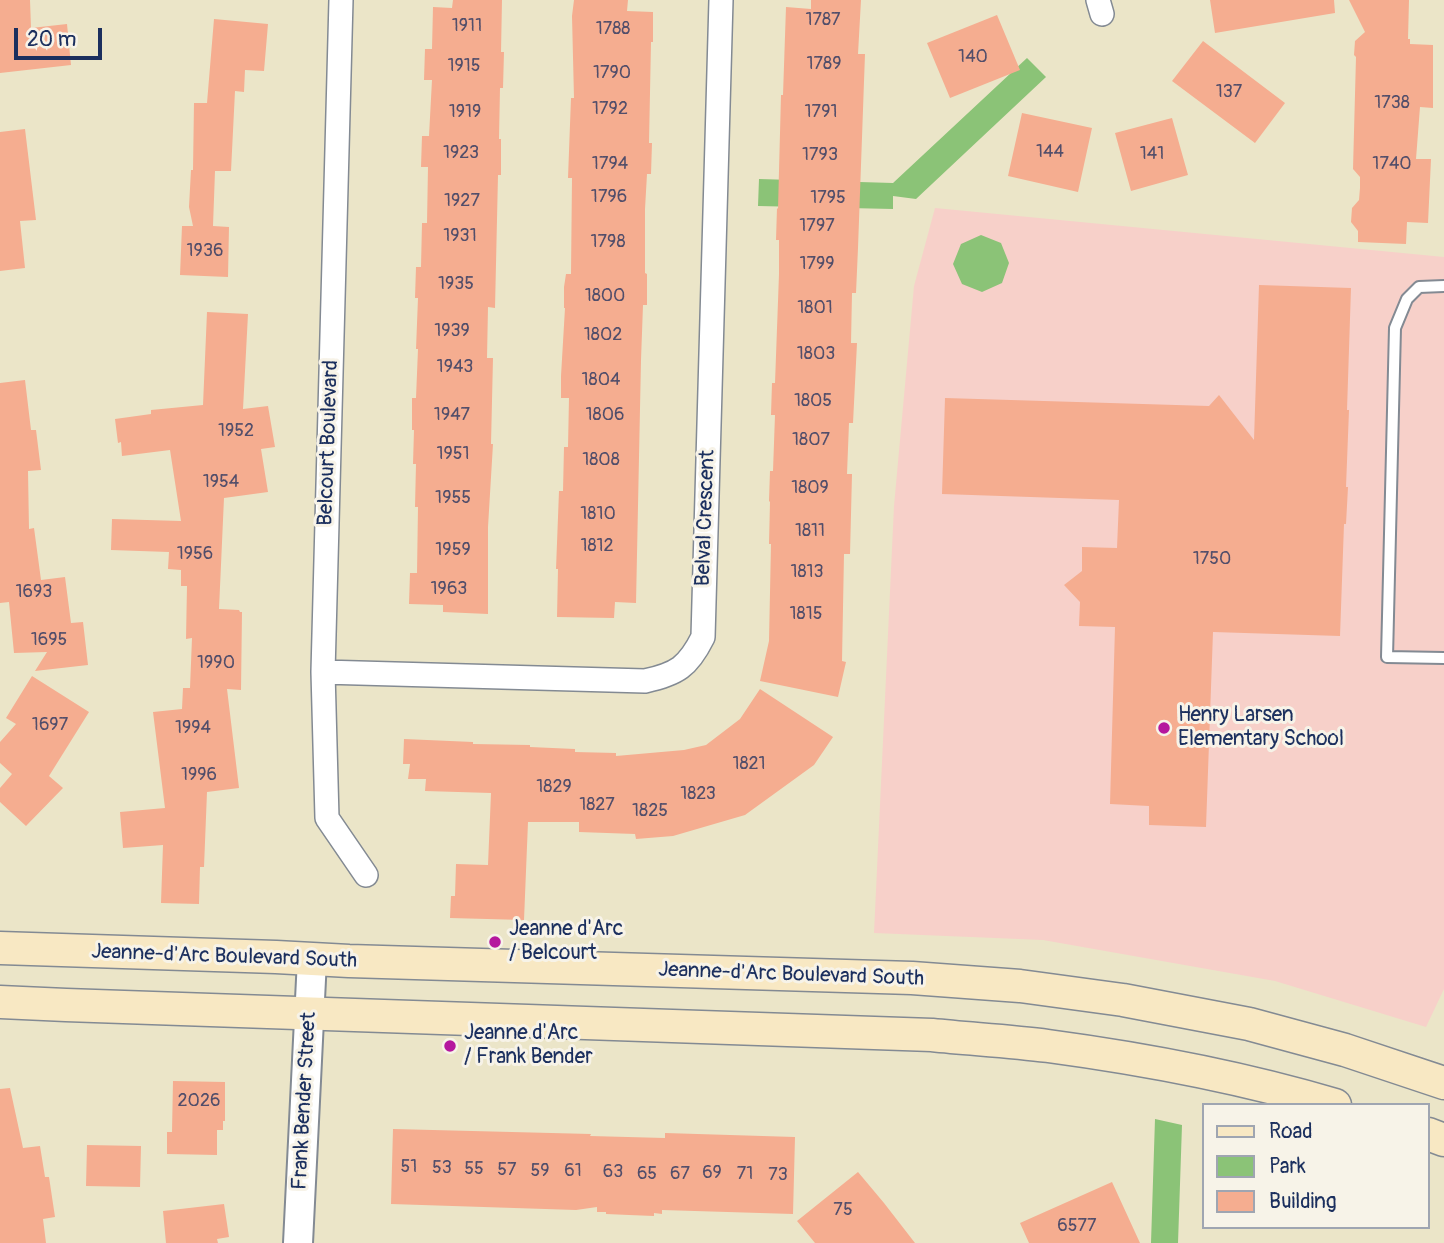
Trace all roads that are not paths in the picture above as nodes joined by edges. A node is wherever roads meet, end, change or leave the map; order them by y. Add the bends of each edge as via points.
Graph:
1 (341, 0) edge
2 (721, 0) edge
3 (1444, 286) edge
4 (1444, 658) edge
5 (323, 672) junction
6 (366, 875) dead end
7 (0, 948) edge
8 (312, 959) junction
9 (0, 1002) edge
10 (310, 1014) junction
11 (1444, 1083) edge
12 (1328, 1103) edge
13 (298, 1243) edge

1 - 5 street, Belcourt Boulevard
2 - 5 street, Belval Crescent via 703,637 695,654 682,667 645,681
3 - 4 lane via 1419,287 1407,299 1395,328 1387,657
5 - 6 street, Belcourt Boulevard via 327,818
7 - 8 main road, Jeanne-d'Arc Boulevard South
8 - 10 street, Frank Bender Street
8 - 11 main road, Jeanne-d'Arc Boulevard South via 900,977 1020,986 1249,1024 1345,1049
9 - 10 main road
10 - 12 main road via 944,1037 1134,1059
10 - 13 street, Frank Bender Street

